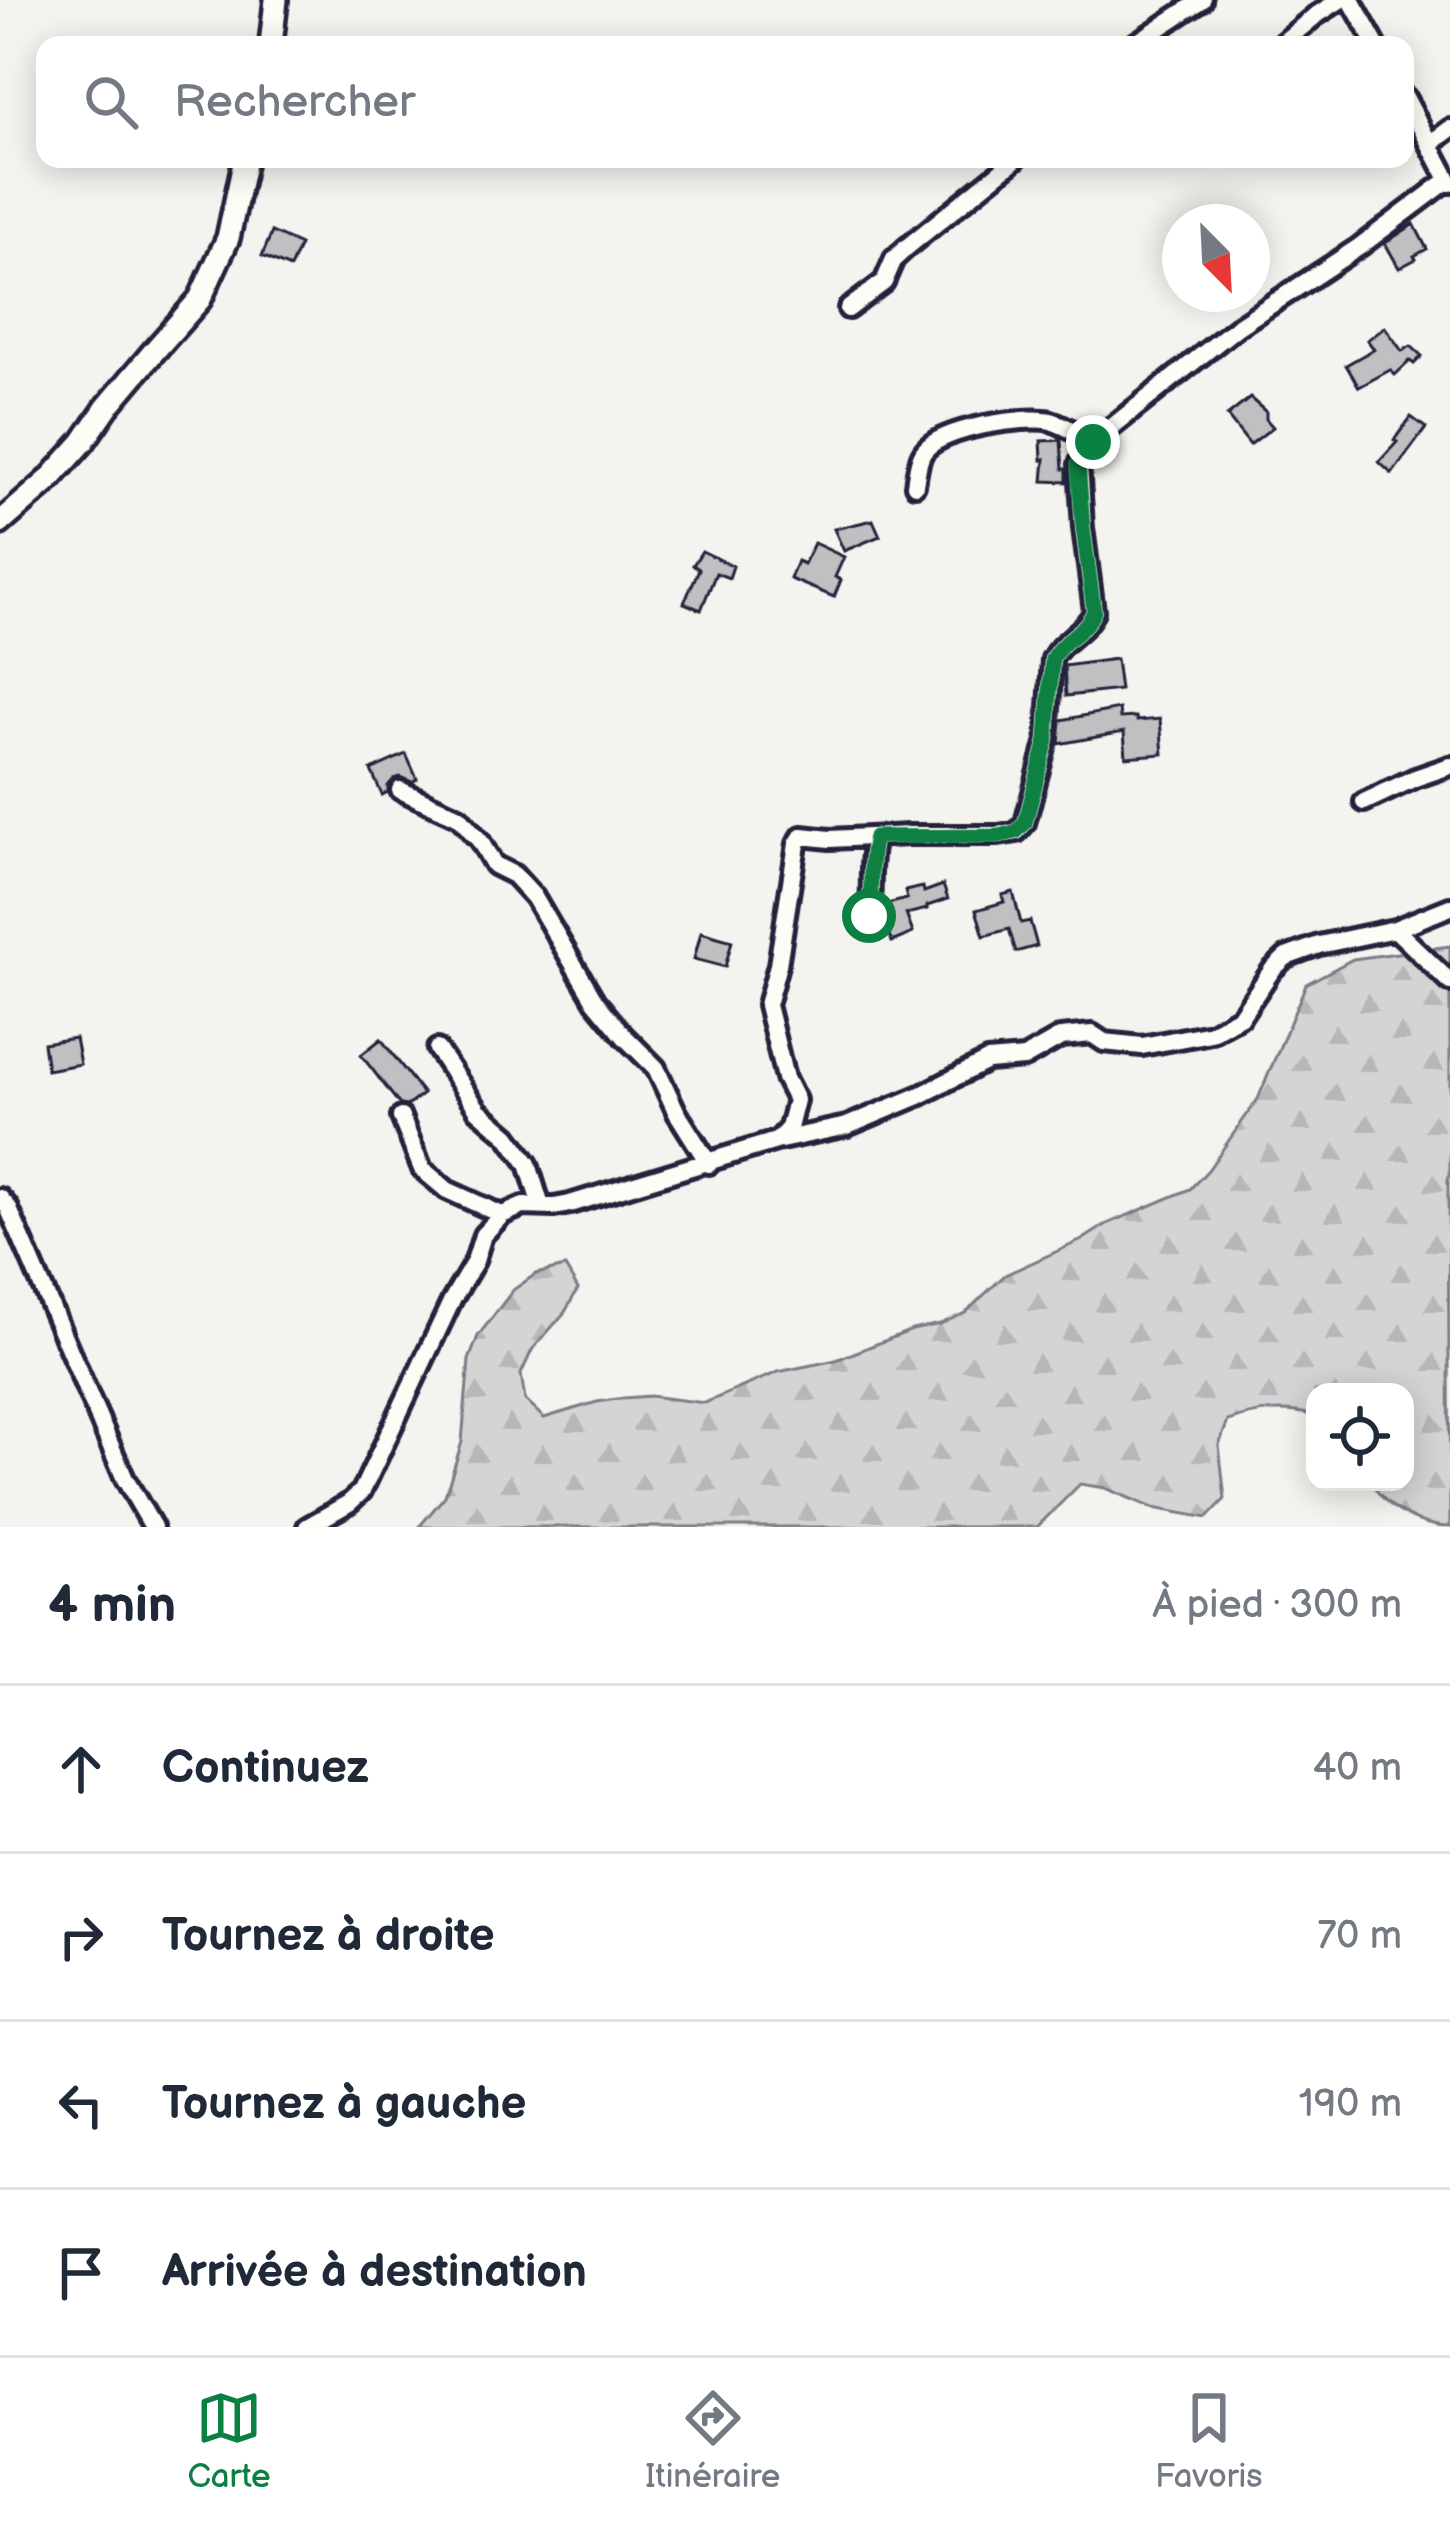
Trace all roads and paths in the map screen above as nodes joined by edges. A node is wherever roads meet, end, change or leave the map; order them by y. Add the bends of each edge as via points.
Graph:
1 (276, 0) edge
2 (1202, 0) edge
3 (1340, 0) edge
4 (1352, 0) edge
5 (272, 36) edge
6 (1147, 36) edge
7 (1291, 36) edge
8 (1371, 36) edge
9 (1414, 114) edge
10 (1450, 129) edge
11 (1430, 144) junction
12 (242, 168) edge
13 (1005, 168) edge
14 (1449, 182) edge
15 (848, 308) dead end
16 (1093, 442) junction
17 (915, 485) dead end
18 (0, 523) edge
19 (1450, 766) edge
20 (400, 790) dead end
21 (1364, 802) dead end
22 (875, 837) junction
23 (1450, 907) edge
24 (869, 916) dead end
25 (1395, 929) junction
26 (1450, 982) edge
27 (437, 1049) dead end
28 (401, 1117) dead end
29 (776, 1142) junction
30 (709, 1164) junction
31 (0, 1198) edge
32 (542, 1206) junction
33 (502, 1215) junction
34 (153, 1527) edge
35 (308, 1527) edge

1 - 5 street
2 - 6 street
3 - 7 street
4 - 8 street
9 - 11 street
10 - 11 street
11 - 14 street
12 - 18 street via 228,238 200,299 48,482
13 - 15 street
14 - 16 street via 1237,327
16 - 17 street via 1036,419 956,434 924,451
16 - 22 street via 1078,464 1094,611 1052,659 1047,740 1025,823 998,836
19 - 21 street
20 - 30 street via 459,817 494,865 534,897 595,1001 656,1068
22 - 24 street
22 - 29 street via 810,835 797,844 767,1005 796,1100
23 - 25 street
25 - 26 street
25 - 29 street via 1286,957 1241,1016 1211,1033 1142,1046 1092,1034 1061,1037 1024,1058 987,1061 847,1126
27 - 32 street via 528,1164
28 - 33 street via 422,1169
29 - 30 street
30 - 32 street
31 - 34 street
32 - 33 street
33 - 35 street via 483,1235 362,1490

